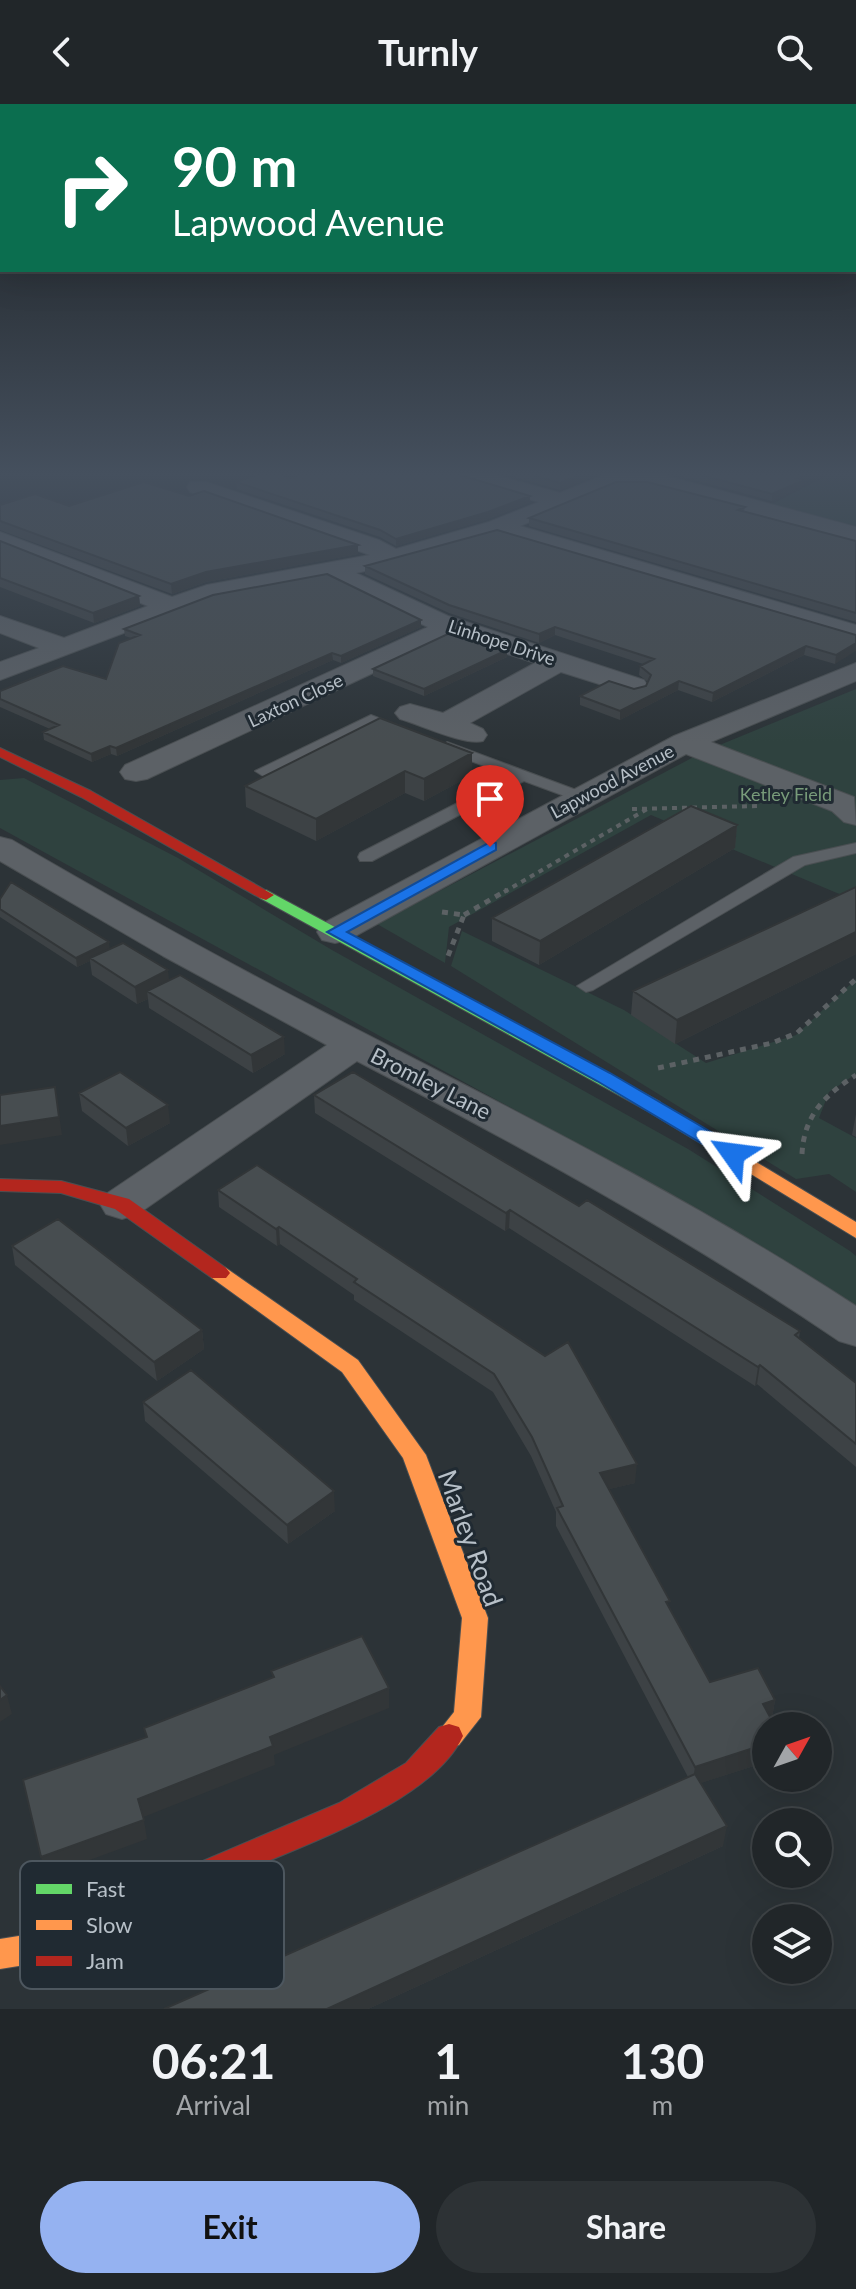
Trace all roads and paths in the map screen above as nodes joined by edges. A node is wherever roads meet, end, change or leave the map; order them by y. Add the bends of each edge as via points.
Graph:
1 (64, 564) edge
2 (356, 564) edge
3 (621, 564) edge
4 (330, 568) junction
5 (171, 606) junction
6 (0, 624) edge
7 (452, 626) junction
8 (856, 634) edge
9 (65, 648) junction
10 (560, 661) junction
11 (856, 671) edge
12 (0, 672) edge
13 (634, 686) edge
14 (424, 727) junction
15 (475, 737) dead end
16 (685, 742) junction
17 (5, 758) edge
18 (263, 771) dead end
19 (524, 775) junction
20 (163, 791) dead end
21 (581, 797) junction
22 (768, 806) dead end
23 (649, 808) junction
24 (623, 810) dead end
25 (856, 815) edge
26 (0, 847) edge
27 (856, 848) edge
28 (366, 857) dead end
29 (439, 912) dead end
30 (464, 915) junction
31 (335, 932) junction
32 (443, 968) dead end
33 (856, 979) edge
34 (586, 986) dead end
35 (355, 1044) junction
36 (856, 1075) edge
37 (603, 1077) junction
38 (0, 1185) edge
39 (802, 1195) junction
40 (122, 1204) junction
41 (856, 1231) edge
42 (856, 1329) edge
43 (235, 1861) edge
44 (20, 1951) edge
45 (0, 1954) edge

1 - 5 street
2 - 4 street
3 - 8 street
4 - 5 street via 207,593
4 - 7 street, Linhope Drive via 369,594
5 - 9 street
6 - 9 street
7 - 10 street, Linhope Drive
7 - 20 street, Laxton Close via 127,769
9 - 12 street
10 - 13 street, Linhope Drive
10 - 14 street
11 - 16 street, Lapwood Avenue
14 - 15 street
14 - 18 lane via 371,719
14 - 19 lane
16 - 21 street, Lapwood Avenue
16 - 25 street via 843,804
17 - 31 street via 92,797
19 - 21 lane
19 - 28 lane
21 - 31 street, Lapwood Avenue
22 - 23 path
23 - 24 path
23 - 30 path
26 - 35 street, Bromley Lane
27 - 34 lane via 799,861
29 - 30 path
30 - 32 path
31 - 37 street
33 - 37 path via 797,1033 772,1043
35 - 40 street
35 - 42 street, Bromley Lane via 784,1279
36 - 39 path via 828,1092 802,1130
37 - 39 street
38 - 40 street, Marley Road via 61,1187
39 - 41 street
40 - 43 street, Marley Road via 350,1366 414,1455 475,1618 467,1717 416,1772 349,1812
44 - 45 street, Marley Road

